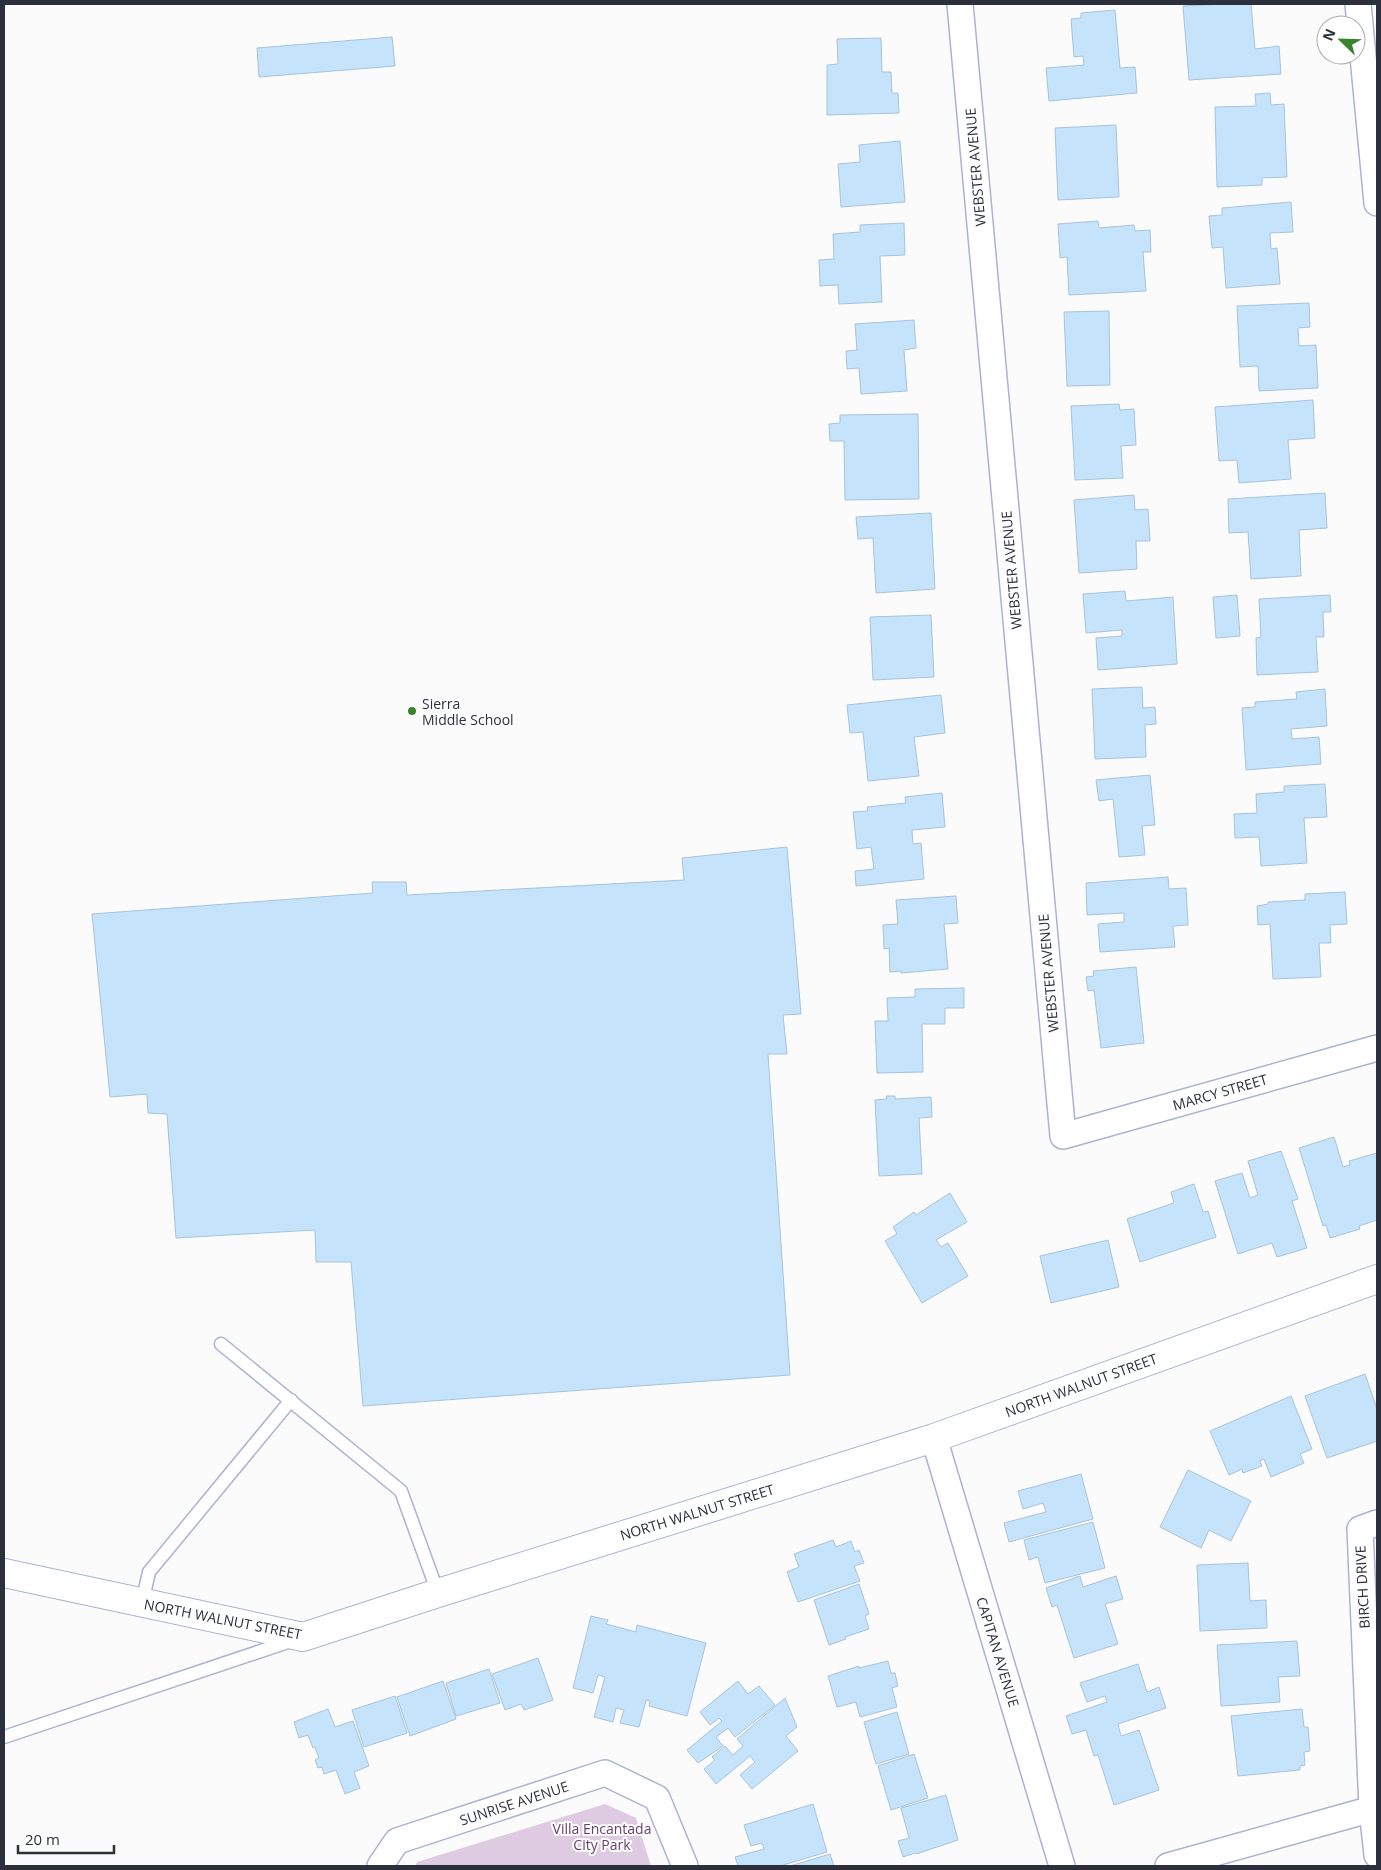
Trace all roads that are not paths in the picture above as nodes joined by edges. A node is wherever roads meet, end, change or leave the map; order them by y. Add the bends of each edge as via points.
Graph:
1 (960, 4) edge
2 (1358, 4) edge
3 (1377, 203) edge
4 (1377, 1048) edge
5 (1063, 1136) joint
6 (1377, 1279) edge
7 (222, 1344) dead end
8 (291, 1400) junction
9 (934, 1438) junction
10 (1368, 1526) edge
11 (4, 1573) edge
12 (438, 1593) junction
13 (142, 1603) junction
14 (303, 1637) junction
15 (4, 1737) edge
16 (1372, 1809) junction
17 (1377, 1855) edge
18 (380, 1866) edge
19 (684, 1866) edge
20 (1062, 1866) edge
21 (1168, 1866) edge

1 - 5 street, WEBSTER AVENUE
2 - 3 street
4 - 5 street, MARCY STREET
6 - 9 street, NORTH WALNUT STREET
7 - 8 lane
8 - 12 lane via 401,1491
8 - 13 lane via 149,1572
9 - 12 street, NORTH WALNUT STREET
9 - 20 street, CAPITAN AVENUE
10 - 16 street, BIRCH DRIVE
11 - 13 street, NORTH WALNUT STREET
12 - 14 street, NORTH WALNUT STREET
13 - 14 street, NORTH WALNUT STREET
14 - 15 lane
16 - 17 street, BIRCH DRIVE
16 - 21 street
18 - 19 street, SUNRISE AVENUE via 398,1841 605,1773 657,1798

